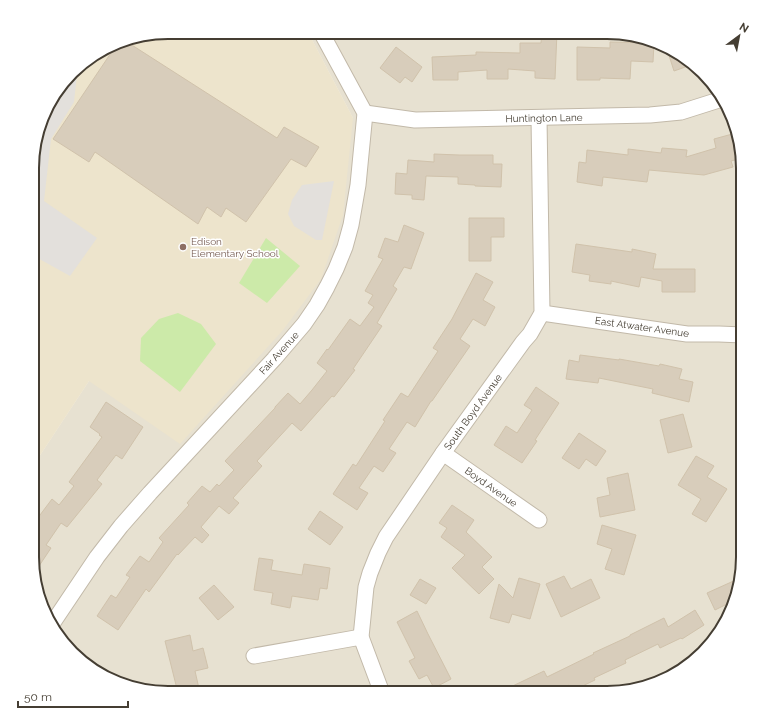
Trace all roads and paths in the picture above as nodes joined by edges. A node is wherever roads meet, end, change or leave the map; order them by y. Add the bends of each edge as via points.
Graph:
1 (325, 39) edge
2 (717, 101) edge
3 (365, 113) junction
4 (539, 118) junction
5 (542, 313) junction
6 (736, 335) edge
7 (443, 453) junction
8 (539, 520) dead end
9 (55, 619) edge
10 (361, 636) junction
11 (254, 656) dead end
12 (379, 686) edge

1 - 3 street
2 - 4 street, Huntington Lane via 673,113
3 - 4 street, Huntington Lane via 415,120
3 - 9 street, Fair Avenue via 351,225 336,269 317,305 274,359 121,526 97,556
4 - 5 street
5 - 6 street, East Atwater Avenue via 687,334
5 - 7 street, South Boyd Avenue via 530,334
7 - 8 street, Boyd Avenue
7 - 10 street, South Boyd Avenue via 386,537 378,554 366,587
10 - 11 street
10 - 12 street, South Boyd Avenue

